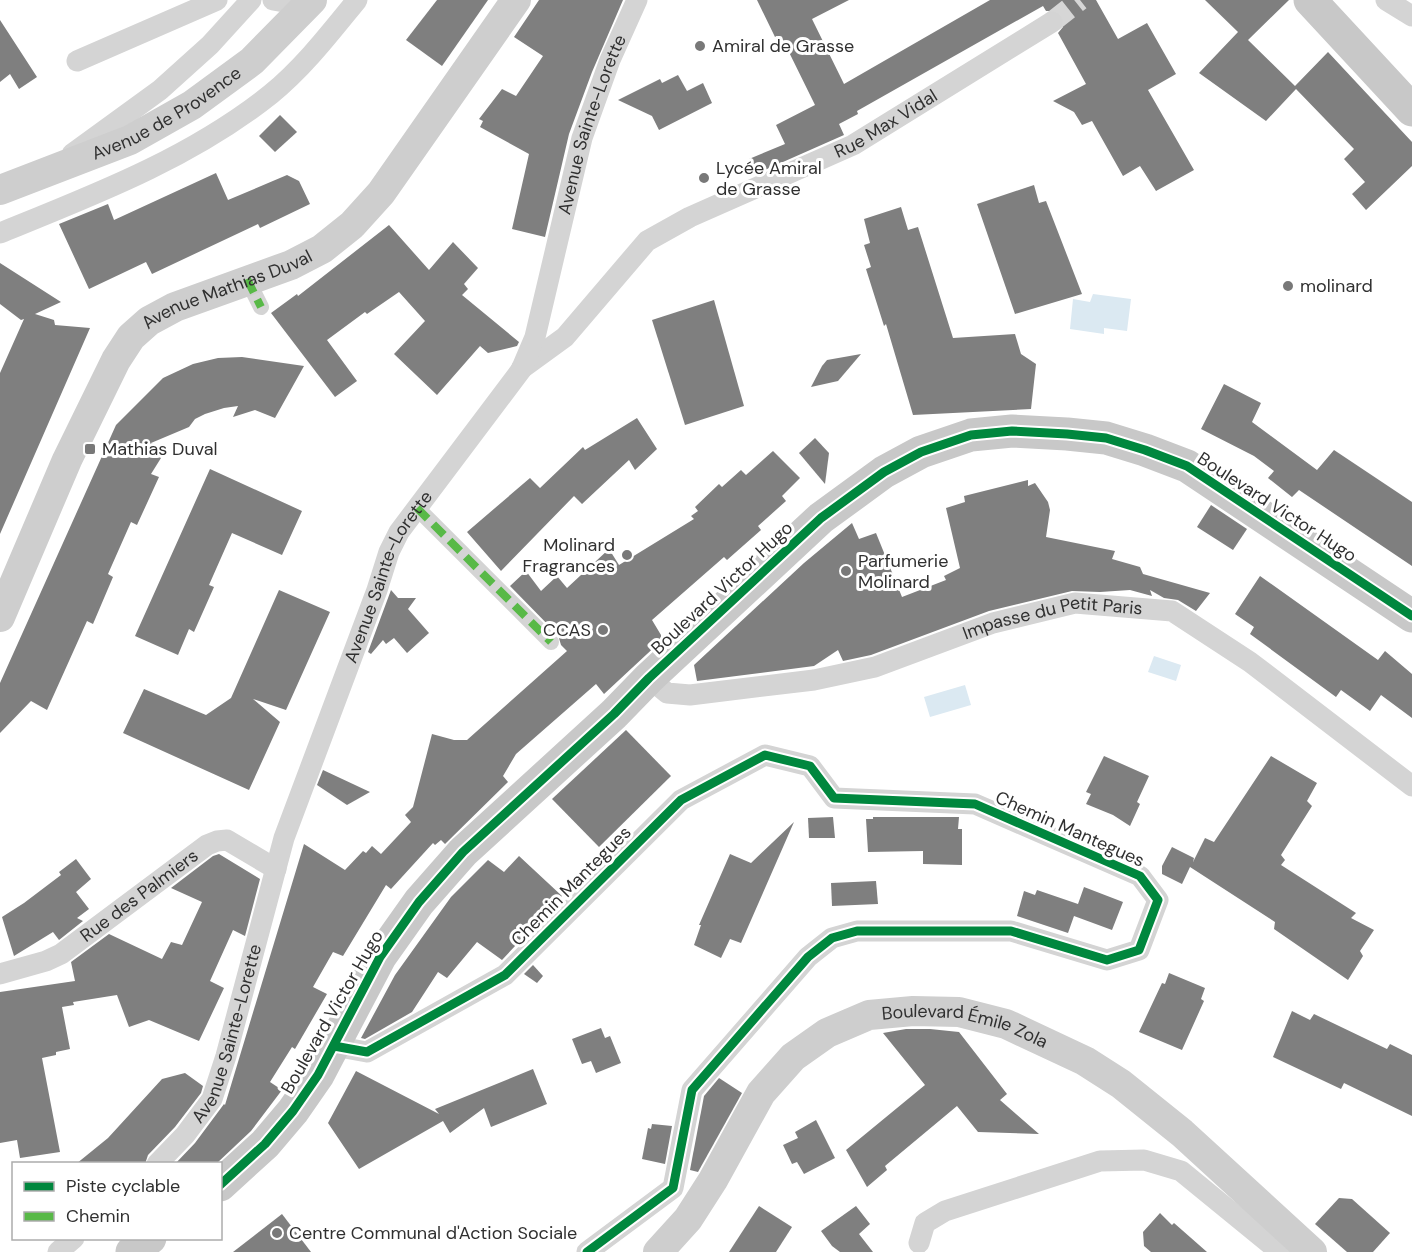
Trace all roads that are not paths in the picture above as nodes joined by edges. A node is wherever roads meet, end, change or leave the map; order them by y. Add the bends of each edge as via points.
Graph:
1 (217, 0) edge
2 (250, 0) edge
3 (273, 0) edge
4 (357, 0) edge
5 (516, 0) edge
6 (637, 0) edge
7 (1310, 0) edge
8 (1386, 0) edge
9 (309, 3) edge
10 (1412, 16) edge
11 (1052, 22) tunnel mouth
12 (76, 61) dead end
13 (1412, 110) edge
14 (48, 172) junction
15 (0, 190) edge
16 (0, 233) edge
17 (247, 279) junction
18 (261, 307) dead end
19 (521, 370) junction
20 (417, 508) junction
21 (1412, 616) edge
22 (0, 618) edge
23 (550, 642) dead end
24 (649, 678) junction
25 (1412, 786) edge
26 (276, 869) junction
27 (0, 974) edge
28 (334, 1046) junction
29 (159, 1162) edge
30 (222, 1183) edge
31 (73, 1240) edge
32 (149, 1240) edge
33 (919, 1243) dead end
34 (1299, 1251) edge
35 (58, 1252) edge
36 (132, 1252) edge
37 (587, 1252) edge
38 (658, 1252) edge

1 - 12 street
2 - 14 street via 210,45 160,90
3 - 9 street
4 - 16 street via 307,61 238,118 158,165
5 - 17 main road, Avenue Mathias Duval via 381,193 352,225 322,249 291,265
6 - 19 street, Avenue Sainte-Lorette via 582,138 535,337
7 - 13 main road
8 - 10 street
9 - 14 main road, Avenue de Provence via 252,61 192,105 130,140
11 - 19 street, Rue Max Vidal via 853,145 690,217 647,241 565,337
14 - 15 main road, Avenue de Provence
17 - 18 street
17 - 22 main road, Avenue Mathias Duval via 176,306 131,337 67,460
19 - 20 street, Avenue Sainte-Lorette
20 - 23 street
20 - 26 street, Avenue Sainte-Lorette via 389,552
21 - 24 main road, Boulevard Victor Hugo via 1187,466 1106,438 1012,431 971,435 921,452 884,472 821,518
24 - 25 street, Impasse du Petit Paris via 667,693 690,695 814,680 875,667 993,623 1076,603 1172,611 1250,662
24 - 28 main road, Boulevard Victor Hugo via 463,852 419,902 380,957
26 - 27 street, Rue des Palmiers via 227,840 218,840 61,954
26 - 29 street, Avenue Sainte-Lorette via 212,1099
28 - 30 main road, Boulevard Victor Hugo via 293,1111 265,1144
28 - 37 street, Chemin Mantegues via 367,1052 505,975 681,800 765,755 810,766 834,798 975,804 1140,876 1158,900 1139,950 1107,960 1011,931 857,931 832,938 808,957 692,1090 673,1188
31 - 35 street
32 - 36 main road
33 - 34 street via 925,1223 945,1211 1100,1161 1144,1160 1181,1171
34 - 38 main road, Boulevard Émile Zola via 1182,1133 1085,1061 1006,1024 959,1012 913,1011 869,1015 827,1033 793,1058 761,1094 688,1219

